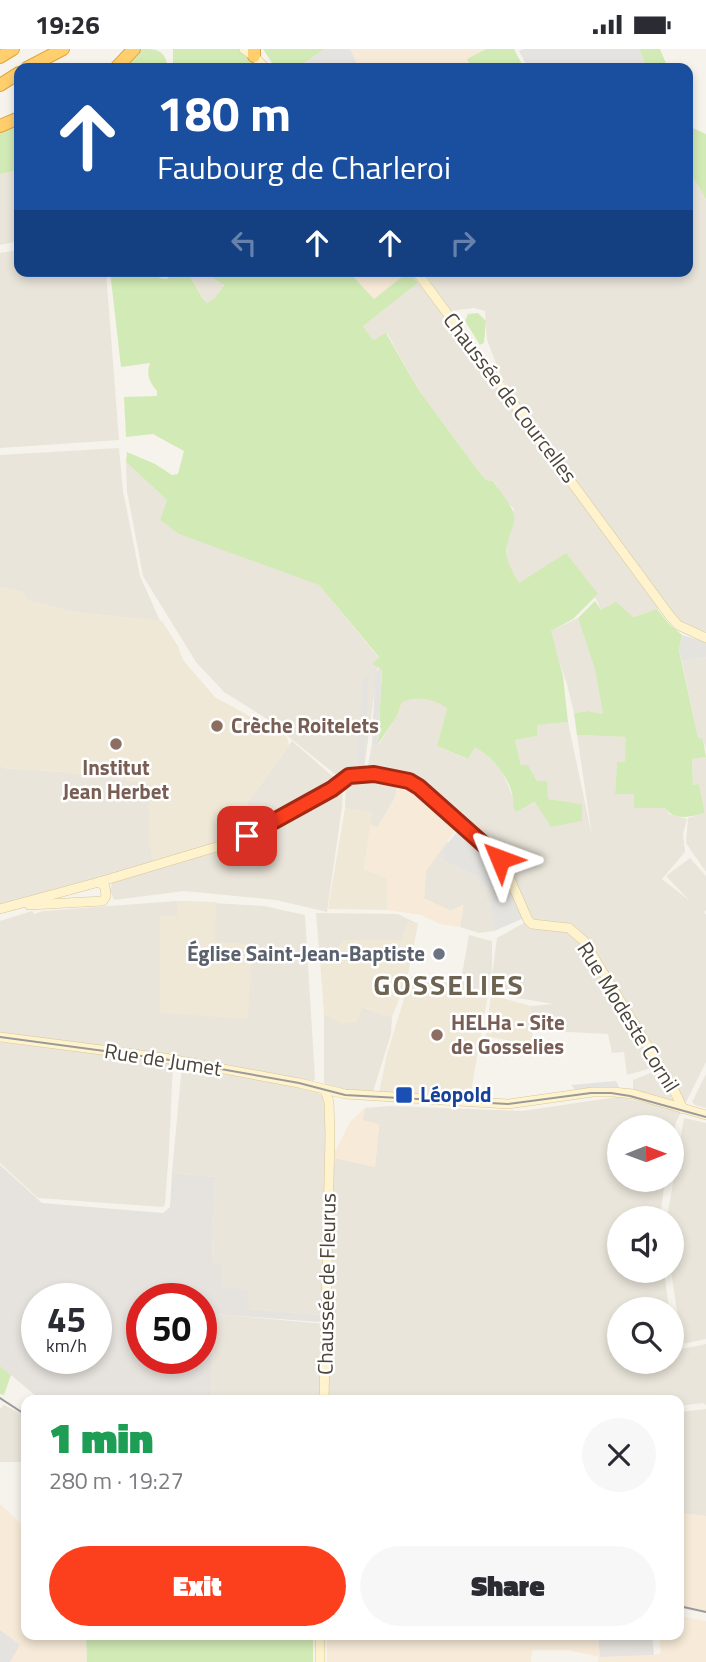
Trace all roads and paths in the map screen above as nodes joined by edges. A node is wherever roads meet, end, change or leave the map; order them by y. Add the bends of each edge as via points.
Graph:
1 (13, 49) edge
2 (63, 49) edge
3 (134, 49) edge
4 (0, 57) edge
5 (36, 63) edge
6 (121, 63) edge
7 (420, 277) edge
8 (706, 638) edge
9 (103, 883) junction
10 (79, 887) junction
11 (80, 902) junction
12 (0, 911) edge
13 (0, 1037) edge
14 (325, 1090) junction
15 (683, 1109) junction
16 (706, 1115) edge
17 (324, 1395) edge
18 (320, 1640) edge
19 (320, 1662) edge

1 - 4 highway
2 - 5 highway
3 - 6 highway
7 - 8 main road, Chaussée de Courcelles via 678,625
9 - 10 main road
9 - 11 main road via 103,901
9 - 15 main road, Rue Modeste Cornil via 233,842 349,776 409,781 500,859 528,921 569,928 592,951
10 - 11 main road
10 - 12 main road
11 - 12 main road
13 - 14 main road, Rue de Jumet via 164,1058
14 - 15 main road, Rue de Jumet via 508,1104 606,1091
14 - 17 main road, Chaussée de Fleurus via 329,1168
15 - 16 main road, Rue de Jumet
18 - 19 main road

